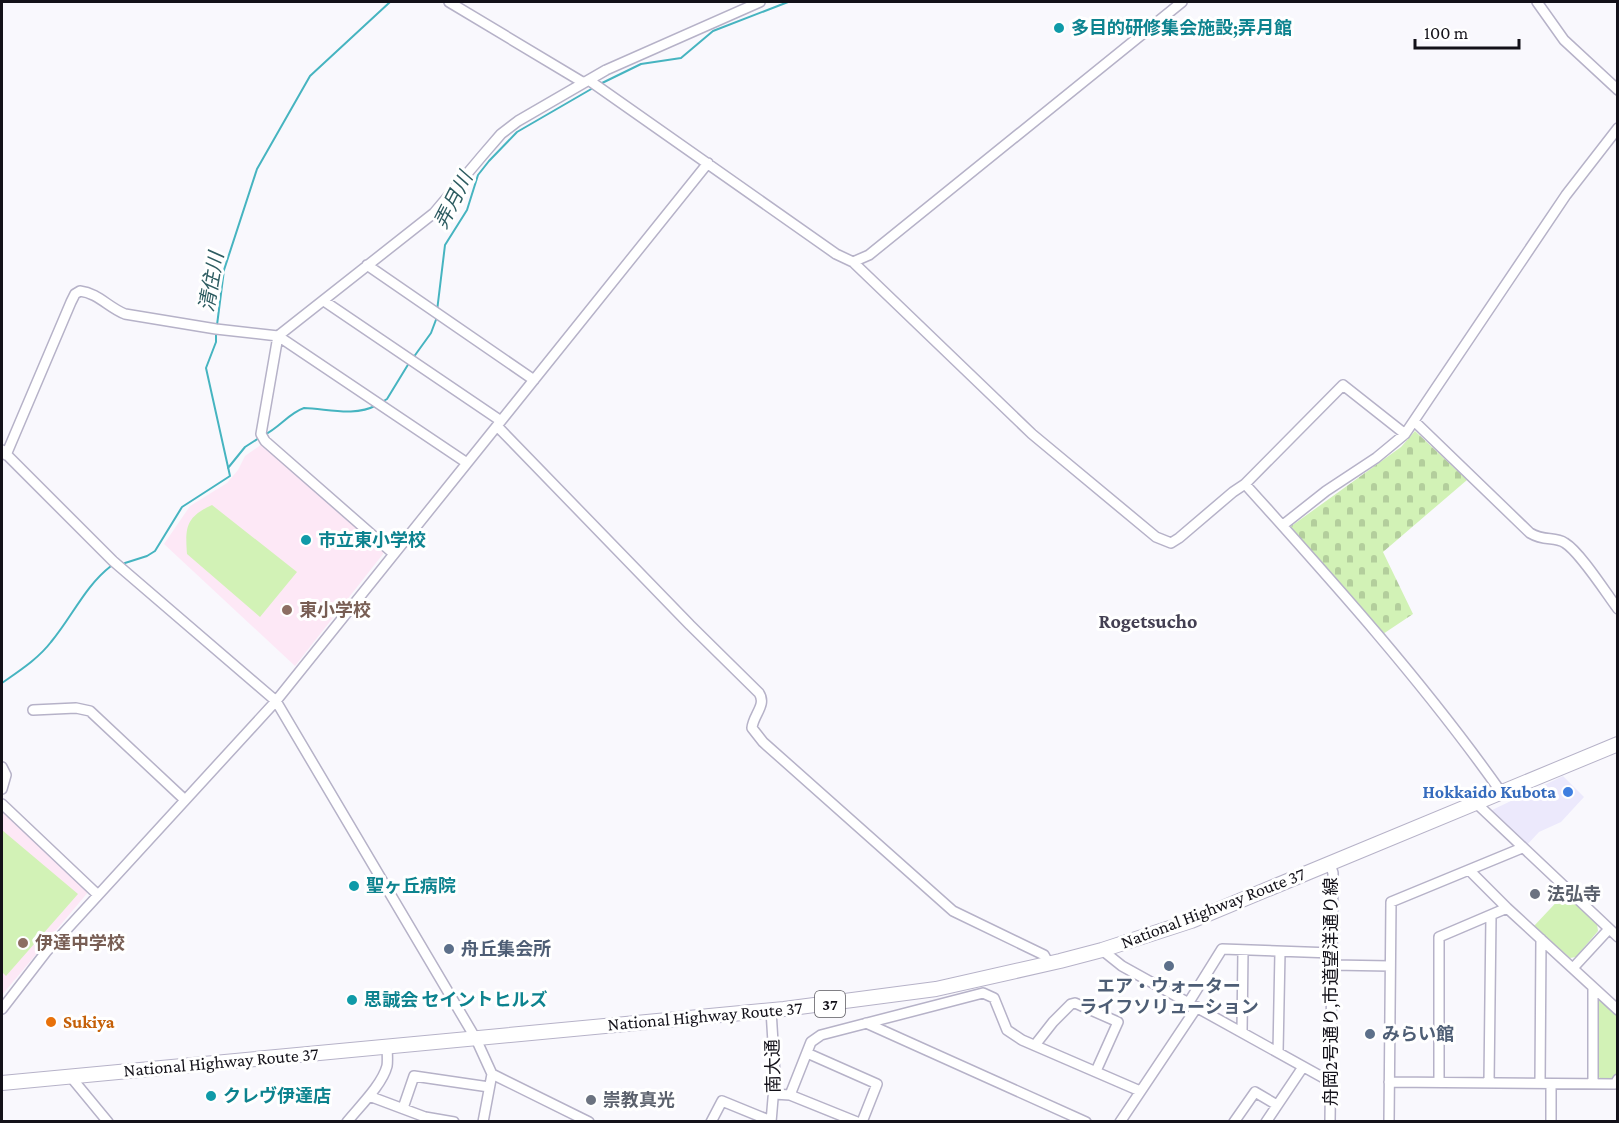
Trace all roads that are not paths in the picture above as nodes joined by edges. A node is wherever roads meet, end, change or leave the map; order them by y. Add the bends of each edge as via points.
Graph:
1 (449, 2) edge
2 (760, 2) edge
3 (1182, 2) edge
4 (1537, 2) edge
5 (587, 82) junction
6 (1617, 90) edge
7 (1617, 128) edge
8 (708, 163) junction
9 (852, 262) junction
10 (367, 265) junction
11 (324, 301) junction
12 (278, 336) junction
13 (534, 380) junction
14 (1414, 421) junction
15 (499, 423) junction
16 (1405, 434) junction
17 (6, 454) edge
18 (467, 463) junction
19 (2, 466) edge
20 (1245, 484) junction
21 (1283, 525) junction
22 (394, 554) junction
23 (1617, 609) edge
24 (276, 701) junction
25 (33, 710) dead end
26 (1617, 744) edge
27 (2, 767) edge
28 (2, 789) edge
29 (1501, 792) junction
30 (185, 800) junction
31 (1475, 802) junction
32 (2, 804) edge
33 (1522, 848) junction
34 (1330, 864) junction
35 (1469, 870) junction
36 (98, 895) junction
37 (1507, 908) junction
38 (1491, 916) junction
39 (1609, 929) junction
40 (1617, 937) edge
41 (1541, 939) junction
42 (1102, 950) junction
43 (1243, 950) junction
44 (1280, 952) junction
45 (1332, 953) junction
46 (1049, 964) junction
47 (1332, 965) junction
48 (1390, 966) junction
49 (1573, 968) junction
50 (1593, 988) junction
51 (1193, 1005) junction
52 (2, 1009) edge
53 (771, 1010) junction
54 (1617, 1010) edge
55 (866, 1023) junction
56 (1242, 1032) junction
57 (476, 1040) junction
58 (1035, 1045) junction
59 (387, 1046) junction
60 (807, 1053) junction
61 (1278, 1053) junction
62 (1303, 1067) junction
63 (1096, 1071) junction
64 (492, 1074) junction
65 (70, 1076) junction
66 (1617, 1079) edge
67 (1389, 1082) junction
68 (1439, 1082) junction
69 (1489, 1082) junction
70 (2, 1083) edge
71 (1331, 1083) junction
72 (1540, 1083) junction
73 (1551, 1084) junction
74 (1593, 1084) junction
75 (489, 1087) junction
76 (1140, 1091) junction
77 (774, 1094) junction
78 (790, 1095) junction
79 (369, 1096) junction
80 (1277, 1105) junction
81 (403, 1108) junction
82 (771, 1121) edge
83 (108, 1122) edge
84 (347, 1122) edge
85 (453, 1122) edge
86 (483, 1122) edge
87 (590, 1122) edge
88 (711, 1122) edge
89 (859, 1122) edge
90 (1086, 1122) edge
91 (1120, 1122) edge
92 (1234, 1122) edge
93 (1266, 1122) edge
94 (1330, 1122) edge
95 (1389, 1122) edge
96 (1551, 1122) edge

1 - 5 street
2 - 5 street
3 - 9 street via 869,255
4 - 6 street via 1564,40
5 - 8 street
5 - 10 street via 501,135 434,213
7 - 14 street via 1566,195
8 - 9 street
8 - 13 street
9 - 20 street via 1032,434 1156,537 1171,543
10 - 11 street
10 - 13 street
11 - 12 street
11 - 15 street
12 - 17 street via 125,314 98,296 80,291 71,302
12 - 18 street
12 - 22 street via 261,434
13 - 15 street
14 - 16 street
14 - 23 street via 1530,533 1540,539 1558,539 1573,549
15 - 18 street
15 - 46 street via 759,693 762,703 752,728 763,742 953,911 1044,955
16 - 20 street via 1343,385
16 - 21 street
17 - 19 street
17 - 24 street via 112,561
18 - 22 street
20 - 21 street
21 - 29 street via 1432,701
22 - 24 street
24 - 30 street
24 - 57 street
25 - 30 street via 90,711
26 - 29 highway, National Highway Route 37 / 37
27 - 28 street via 6,775
29 - 31 highway, National Highway Route 37 / 37
30 - 36 street
31 - 33 street
31 - 34 highway, National Highway Route 37 / 37
32 - 36 street
33 - 35 street
33 - 39 street
34 - 42 highway, National Highway Route 37 / 37 via 1191,921
34 - 45 street, 舟岡2号通り,市道望洋通り線
35 - 37 street
35 - 48 street via 1391,902
36 - 52 street via 39,960
37 - 38 street
37 - 41 street
38 - 68 street via 1439,937
38 - 69 street
39 - 40 street
39 - 49 street
41 - 49 street
41 - 72 street
42 - 46 highway, National Highway Route 37 / 37
42 - 51 street via 1122,966
43 - 44 street
43 - 51 street via 1222,949
43 - 56 street
44 - 45 street
44 - 61 street
45 - 47 street, 舟岡2号通り,市道望洋通り線
46 - 53 highway, National Highway Route 37 / 37 via 936,989
47 - 48 street
47 - 71 street, 舟岡2号通り,市道望洋通り線
48 - 67 street
49 - 50 street
50 - 54 street
50 - 74 street
51 - 56 street
51 - 76 street
53 - 57 highway, National Highway Route 37 / 37
53 - 77 street, 南大通
55 - 58 street via 983,993 994,998 1007,1030
55 - 60 street via 821,1035 811,1042
55 - 90 street
56 - 61 street
57 - 59 highway, National Highway Route 37 / 37
57 - 64 street
58 - 63 street
58 - 63 street via 1075,1003 1118,1022
59 - 65 highway, National Highway Route 37 / 37
59 - 79 street via 387,1066
60 - 78 street
60 - 89 street via 877,1083
61 - 62 street
62 - 71 street
62 - 80 street
63 - 76 street
64 - 75 street
64 - 87 street
65 - 70 highway, National Highway Route 37 / 37
65 - 83 street
66 - 74 street via 1615,1084
67 - 68 street
67 - 95 street
68 - 69 street
69 - 72 street
71 - 94 street, 舟岡2号通り,市道望洋通り線
72 - 73 street
73 - 74 street
73 - 96 street
75 - 81 street via 414,1076
75 - 86 street
76 - 91 street
77 - 78 street
77 - 82 street, 南大通
78 - 89 street
79 - 81 street
79 - 84 street
80 - 92 street via 1255,1092
80 - 93 street
81 - 85 street
82 - 88 street via 722,1101

